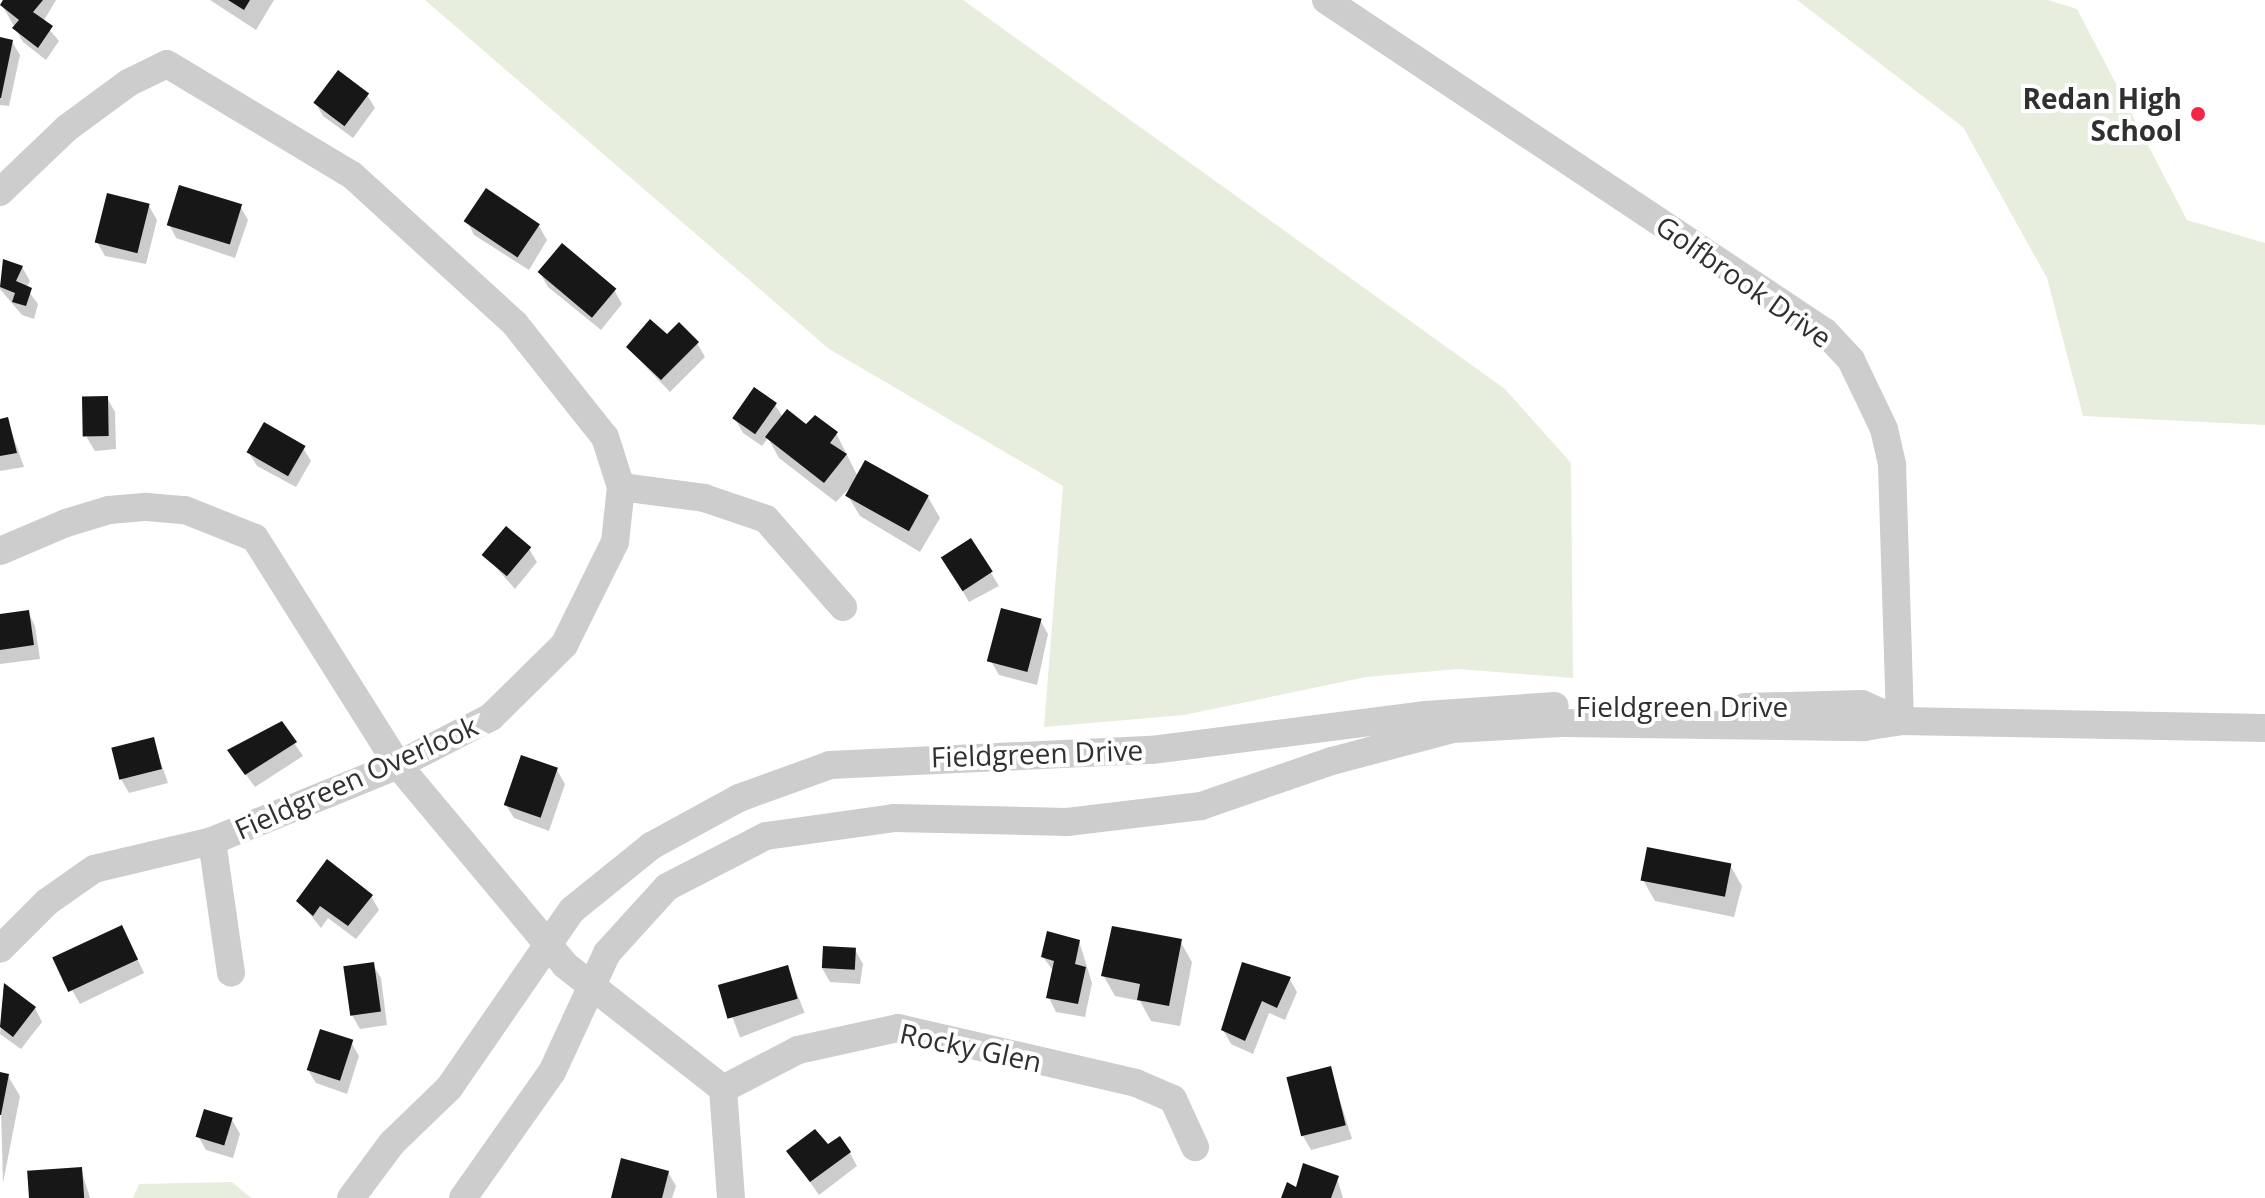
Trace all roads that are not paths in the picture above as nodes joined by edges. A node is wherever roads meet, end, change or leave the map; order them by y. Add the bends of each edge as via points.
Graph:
1 (1326, 0) edge
2 (0, 192) edge
3 (621, 487) junction
4 (0, 551) edge
5 (843, 607) dead end
6 (1900, 721) junction
7 (2265, 728) edge
8 (398, 765) junction
9 (212, 841) junction
10 (547, 943) junction
11 (0, 949) edge
12 (231, 973) dead end
13 (590, 983) junction
14 (723, 1089) junction
15 (1195, 1147) dead end
16 (351, 1198) edge
17 (463, 1198) edge
18 (731, 1198) edge

1 - 6 street, Golfbrook Drive via 1825,332 1851,360 1884,429 1892,465
2 - 3 street, Fieldgreen Overlook via 67,128 128,83 167,64 352,175 515,324 605,437
3 - 5 street via 704,498 766,519
3 - 8 street, Fieldgreen Overlook via 615,542 564,645 491,717
4 - 8 street via 109,510 147,507 185,510 255,538
6 - 7 street, Fieldgreen Drive
6 - 10 street, Fieldgreen Drive via 1862,704 1512,706 1152,750 830,765 739,798 651,846 572,910
6 - 13 street, Fieldgreen Drive via 1864,727 1562,723 1452,729 1332,761 1201,806 1067,822 894,818 766,836 667,887 607,953
8 - 9 street, Fieldgreen Overlook
8 - 10 street
9 - 11 street, Fieldgreen Overlook via 94,869 47,902
9 - 12 street
10 - 13 street
10 - 16 street, Fieldgreen Drive via 449,1088 392,1143
13 - 14 street
13 - 17 street, Fieldgreen Drive via 552,1072
14 - 15 street, Rocky Glen via 798,1050 898,1028 1136,1083 1173,1099
14 - 18 street

